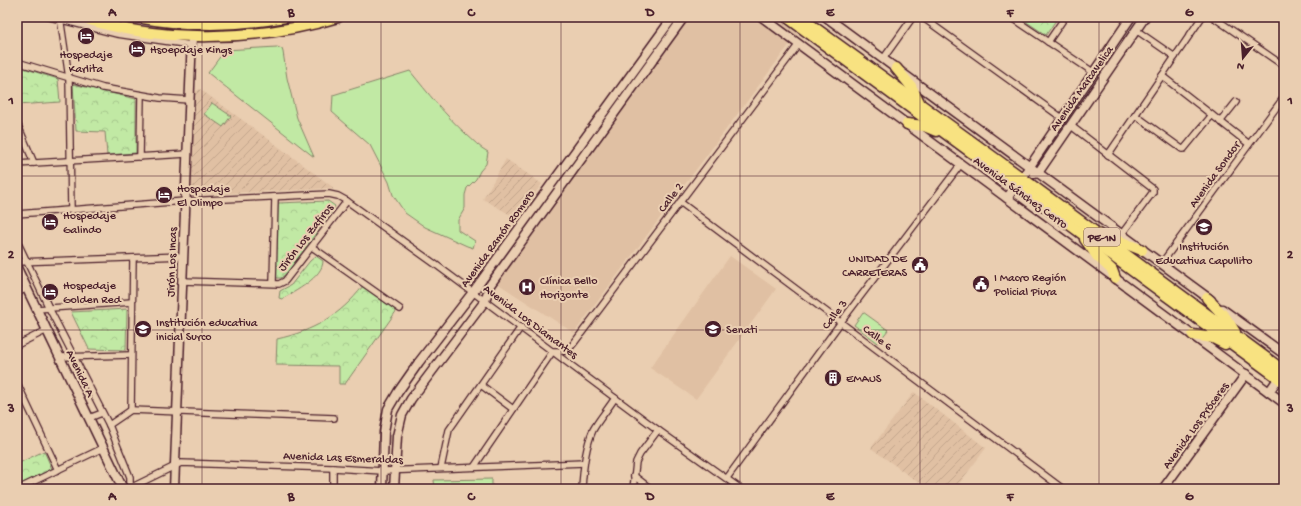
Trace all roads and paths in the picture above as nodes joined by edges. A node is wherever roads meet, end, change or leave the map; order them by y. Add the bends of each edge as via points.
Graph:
1 (50, 17) edge
2 (81, 17) edge
3 (139, 17) edge
4 (284, 17) edge
5 (338, 17) edge
6 (673, 17) edge
7 (684, 17) edge
8 (762, 17) edge
9 (787, 17) edge
10 (800, 17) edge
11 (826, 17) edge
12 (913, 17) edge
13 (922, 17) edge
14 (1011, 17) edge
15 (1065, 17) edge
16 (1131, 17) edge
17 (1145, 17) edge
18 (1202, 17) edge
19 (1213, 17) edge
20 (60, 19) edge
21 (238, 20) edge
22 (1136, 30) junction
23 (139, 31) junction
24 (241, 35) junction
25 (192, 40) junction
26 (1048, 42) junction
27 (799, 44) junction
28 (1103, 57) junction
29 (1175, 57) junction
30 (883, 59) junction
31 (17, 62) edge
32 (1113, 64) junction
33 (1284, 66) edge
34 (896, 68) junction
35 (1093, 72) junction
36 (1162, 76) junction
37 (69, 78) junction
38 (141, 95) junction
39 (1284, 97) edge
40 (189, 100) junction
41 (1236, 102) dead end
42 (920, 103) junction
43 (1135, 115) junction
44 (1212, 115) junction
45 (1062, 118) junction
46 (1220, 122) junction
47 (17, 123) edge
48 (907, 124) junction
49 (1070, 125) junction
50 (953, 139) junction
51 (1249, 144) junction
52 (187, 154) junction
53 (1108, 155) junction
54 (140, 157) junction
55 (70, 160) junction
56 (34, 163) junction
57 (17, 164) edge
58 (961, 164) junction
59 (1030, 167) junction
60 (1038, 173) junction
61 (1020, 181) junction
62 (549, 188) junction
63 (557, 193) junction
64 (275, 197) junction
65 (1007, 198) junction
66 (182, 201) junction
67 (347, 201) junction
68 (539, 201) junction
69 (680, 202) junction
70 (547, 207) junction
71 (73, 210) junction
72 (17, 214) edge
73 (1079, 230) junction
74 (1093, 230) junction
75 (1121, 235) junction
76 (17, 241) edge
77 (312, 247) junction
78 (1142, 250) junction
79 (183, 256) junction
80 (132, 258) junction
81 (27, 261) junction
82 (17, 262) edge
83 (1161, 264) junction
84 (17, 268) edge
85 (1115, 278) junction
86 (182, 281) junction
87 (273, 284) junction
88 (27, 288) junction
89 (473, 292) junction
90 (17, 293) edge
91 (1207, 298) junction
92 (485, 300) junction
93 (132, 302) junction
94 (49, 308) junction
95 (37, 309) junction
96 (400, 309) dead end
97 (841, 322) junction
98 (520, 327) junction
99 (47, 330) junction
100 (1193, 335) junction
101 (1238, 337) junction
102 (17, 345) edge
103 (553, 351) junction
104 (1243, 352) junction
105 (132, 354) junction
106 (1284, 354) edge
107 (74, 356) junction
108 (60, 357) junction
109 (1246, 374) junction
110 (1283, 374) edge
111 (17, 383) edge
112 (481, 385) junction
113 (1269, 392) junction
114 (19, 394) edge
115 (615, 398) junction
116 (1284, 402) edge
117 (131, 410) junction
118 (513, 410) junction
119 (177, 411) junction
120 (102, 413) junction
121 (89, 418) junction
122 (334, 418) dead end
123 (109, 425) junction
124 (658, 430) junction
125 (103, 448) junction
126 (584, 463) junction
127 (174, 466) junction
128 (474, 467) junction
129 (333, 468) junction
130 (441, 468) junction
131 (58, 470) junction
132 (395, 470) junction
133 (383, 471) junction
134 (634, 476) junction
135 (726, 478) junction
136 (18, 489) edge
137 (127, 489) edge
138 (174, 489) edge
139 (332, 489) edge
140 (382, 489) edge
141 (394, 489) edge
142 (582, 489) edge
143 (633, 489) edge
144 (651, 489) edge
145 (741, 489) edge
146 (1063, 489) edge
147 (1163, 489) edge

1 - 20 street
2 - 23 highway
3 - 21 highway via 190,23
3 - 23 highway
4 - 21 highway
5 - 24 highway via 266,33
6 - 62 street, Avenida Ramón Romero
7 - 63 street, Avenida Ramón Romero
8 - 27 street, Avenida Sánchez Cerro
9 - 50 highway, Avenida Sánchez Cerro / PE-1N
10 - 42 highway, Avenida Sánchez Cerro / PE-1N
11 - 30 street, Avenida Sánchez Cerro
12 - 30 street
13 - 45 street
14 - 26 street
15 - 26 street
16 - 28 street, Avenida Marcavelica
17 - 22 street, Avenida Marcavelica
18 - 29 street
19 - 33 street
20 - 25 street via 117,34
20 - 37 street
21 - 24 highway
22 - 29 street
22 - 32 street, Avenida Marcavelica
23 - 25 highway
24 - 25 highway
25 - 40 street, Jirón Los Incas
26 - 35 street
27 - 48 street, Avenida Sánchez Cerro
27 - 69 street, Calle 2
28 - 32 street
28 - 35 street, Avenida Marcavelica
29 - 36 street
30 - 34 street, Avenida Sánchez Cerro
31 - 37 street
32 - 49 street, Avenida Marcavelica
34 - 42 highway via 911,86
34 - 59 street, Avenida Sánchez Cerro
35 - 45 street, Avenida Marcavelica
36 - 43 street
36 - 44 street
37 - 38 street
37 - 55 street
38 - 40 street
38 - 54 street
39 - 51 street, Avenida Sondor
40 - 52 street, Jirón Los Incas
41 - 46 street
42 - 61 highway, Avenida Sánchez Cerro / PE-1N
43 - 44 street via 1182,149
43 - 53 street
44 - 46 street
45 - 59 street, Avenida Marcavelica
46 - 51 street
47 - 56 street
48 - 50 highway via 929,128
48 - 58 street, Avenida Sánchez Cerro
49 - 53 street
49 - 60 street, Avenida Marcavelica
50 - 61 highway, Avenida Sánchez Cerro / PE-1N
51 - 83 street, Avenida Sondor
52 - 54 street
52 - 66 street, Jirón Los Incas
53 - 75 street via 1153,189
54 - 55 street
55 - 56 street
55 - 71 street
56 - 57 street
58 - 65 street, Avenida Sánchez Cerro
58 - 97 street, Calle 3
59 - 60 street, Avenida Sánchez Cerro
59 - 61 street, Avenida Marcavelica
60 - 61 street
60 - 75 street, Avenida Sánchez Cerro
61 - 65 street, Avenida Marcavelica
61 - 73 highway, Avenida Sánchez Cerro / PE-1N
61 - 74 highway, Avenida Sánchez Cerro / PE-1N
62 - 63 street
62 - 68 street, Avenida Ramón Romero
63 - 70 street, Avenida Ramón Romero
64 - 66 street, Avenida Los Diamantes
64 - 67 street, Avenida Los Diamantes via 329,194
64 - 87 street
65 - 85 street, Avenida Sánchez Cerro
66 - 71 street
66 - 79 street, Jirón Los Incas
67 - 77 street, Jirón Los Zafiros
67 - 89 street, Avenida Los Diamantes
68 - 70 street
68 - 89 street, Avenida Ramón Romero
69 - 97 street, Calle 6
69 - 103 street, Calle 2 via 574,343 566,350
70 - 92 street, Avenida Ramón Romero via 490,285
71 - 72 street
73 - 85 highway via 1097,256 1112,270
73 - 104 highway, Avenida Sánchez Cerro / PE-1N
74 - 78 highway
74 - 101 highway, Avenida Sánchez Cerro / PE-1N
75 - 78 street, Avenida Sánchez Cerro
76 - 81 street
77 - 87 street, Jirón Los Zafiros via 285,281
77 - 96 street
78 - 83 street, Avenida Sánchez Cerro
79 - 80 street
79 - 86 street, Jirón Los Incas
80 - 81 street
80 - 93 street
81 - 82 street
81 - 94 street
83 - 91 street, Avenida Sánchez Cerro
84 - 88 street, Avenida A
85 - 100 street, Avenida Sánchez Cerro
86 - 87 street, Jirón Los Zafiros
86 - 119 street, Jirón Los Incas
88 - 90 street
88 - 95 street, Avenida A
89 - 92 street, Avenida Los Diamantes
89 - 133 street, Avenida Ramón Romero via 419,362 388,409 384,432
91 - 101 highway via 1226,318
91 - 106 street, Avenida Sánchez Cerro
92 - 98 street, Avenida Los Diamantes
92 - 132 street, Avenida Ramón Romero via 411,399 402,415 397,436
93 - 94 street
93 - 105 street
94 - 95 street
94 - 107 street
95 - 99 street, Avenida A
97 - 135 street, Calle 3
97 - 146 street, Calle 6
98 - 103 street, Avenida Los Diamantes
98 - 112 street
99 - 102 street
99 - 108 street, Avenida A
100 - 104 highway via 1213,338
100 - 109 street, Avenida Sánchez Cerro
101 - 110 highway, Avenida Sánchez Cerro / PE-1N
103 - 115 street, Avenida Los Diamantes
103 - 118 street
104 - 110 highway, Avenida Sánchez Cerro / PE-1N
105 - 107 street
105 - 117 street
107 - 108 street
107 - 120 street
108 - 121 street, Avenida A
109 - 113 street, Avenida Sánchez Cerro
109 - 147 street, Avenida Los Próceres
110 - 113 street
111 - 114 street
112 - 118 street
112 - 130 street via 449,430
113 - 116 street, Avenida Sánchez Cerro
114 - 131 street
115 - 124 street, Avenida Los Diamantes
115 - 126 street via 594,428
117 - 119 street
117 - 123 street
118 - 128 street
119 - 122 street
119 - 127 street, Jirón Los Incas
120 - 121 street
120 - 123 street
121 - 125 street, Avenida A
123 - 137 street via 130,476
124 - 134 street via 640,454
124 - 135 street, Avenida Los Diamantes
125 - 131 street
125 - 137 street, Avenida A
126 - 128 street, Avenida Las Esmeraldas
126 - 142 street
127 - 129 street, Avenida Las Esmeraldas via 182,463
127 - 137 street, Avenida Las Esmeraldas
127 - 138 street, Jirón Los Incas
128 - 130 street, Avenida Las Esmeraldas
129 - 133 street, Avenida Las Esmeraldas
129 - 139 street
130 - 132 street, Avenida Las Esmeraldas
131 - 136 street
132 - 133 street, Avenida Las Esmeraldas
132 - 141 street, Avenida Ramón Romero
133 - 140 street, Avenida Ramón Romero
134 - 143 street
134 - 144 street
135 - 145 street, Avenida Los Diamantes

